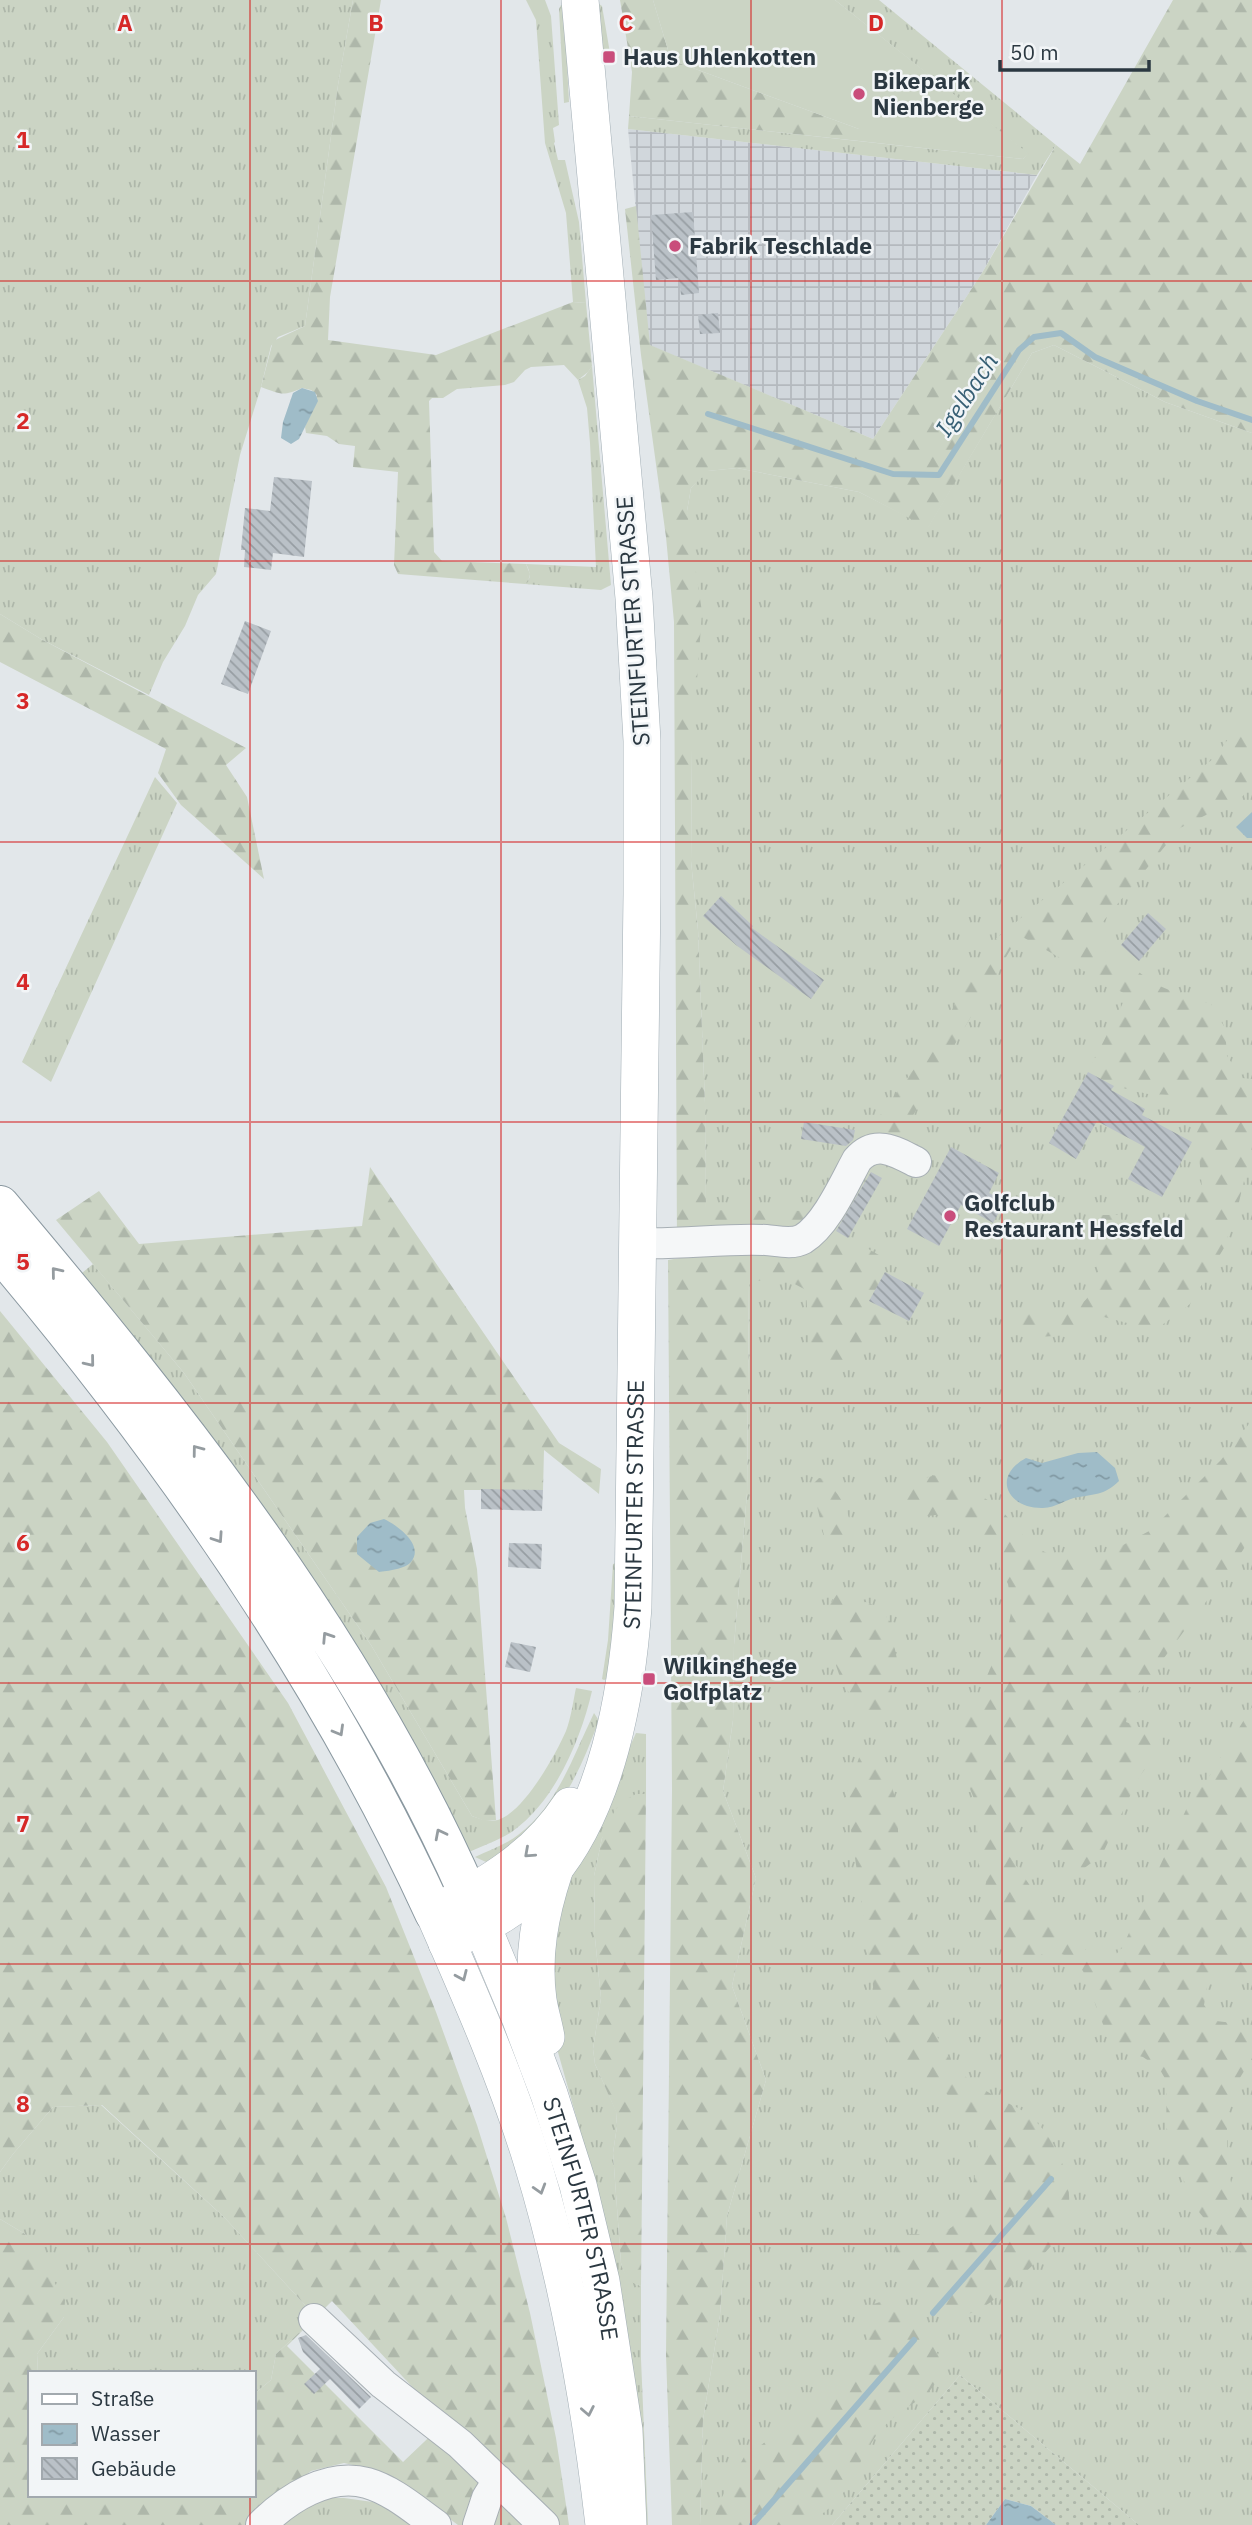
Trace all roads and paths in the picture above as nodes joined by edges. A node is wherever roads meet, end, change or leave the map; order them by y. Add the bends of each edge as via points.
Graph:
1 (580, 0) edge
2 (916, 1162) dead end
3 (0, 1205) edge
4 (638, 1243) junction
5 (0, 1252) edge
6 (604, 1763) junction
7 (555, 1866) junction
8 (476, 1911) junction
9 (441, 1928) junction
10 (549, 2094) junction
11 (314, 2319) dead end
12 (498, 2480) junction
13 (261, 2525) edge
14 (436, 2525) edge
15 (478, 2525) edge
16 (544, 2525) edge
17 (604, 2525) edge
18 (628, 2525) edge

1 - 4 main road, STEINFURTER STRASSE via 640,688 643,828
2 - 4 lane via 886,1148 865,1152 821,1221 797,1241
8 -> 3 highway via 395,1748 276,1560 169,1414
4 - 6 main road, STEINFURTER STRASSE via 633,1607 622,1699
5 -> 9 highway via 106,1382 284,1637 352,1753
6 - 7 main road, STEINFURTER STRASSE via 589,1807
6 -> 8 main road, STEINFURTER STRASSE via 552,1831 509,1871
7 - 8 main road, STEINFURTER STRASSE via 525,1898
7 - 10 main road via 542,1909 536,1962
8 - 9 main road, STEINFURTER STRASSE
8 - 10 main road, STEINFURTER STRASSE
9 -> 17 main road, STEINFURTER STRASSE via 494,2056 546,2208 590,2421
10 - 18 main road, STEINFURTER STRASSE via 578,2185 601,2281 624,2430
11 - 12 lane
12 - 15 lane via 486,2498
12 - 16 lane
13 - 14 lane via 307,2490 344,2480 366,2482 391,2493

